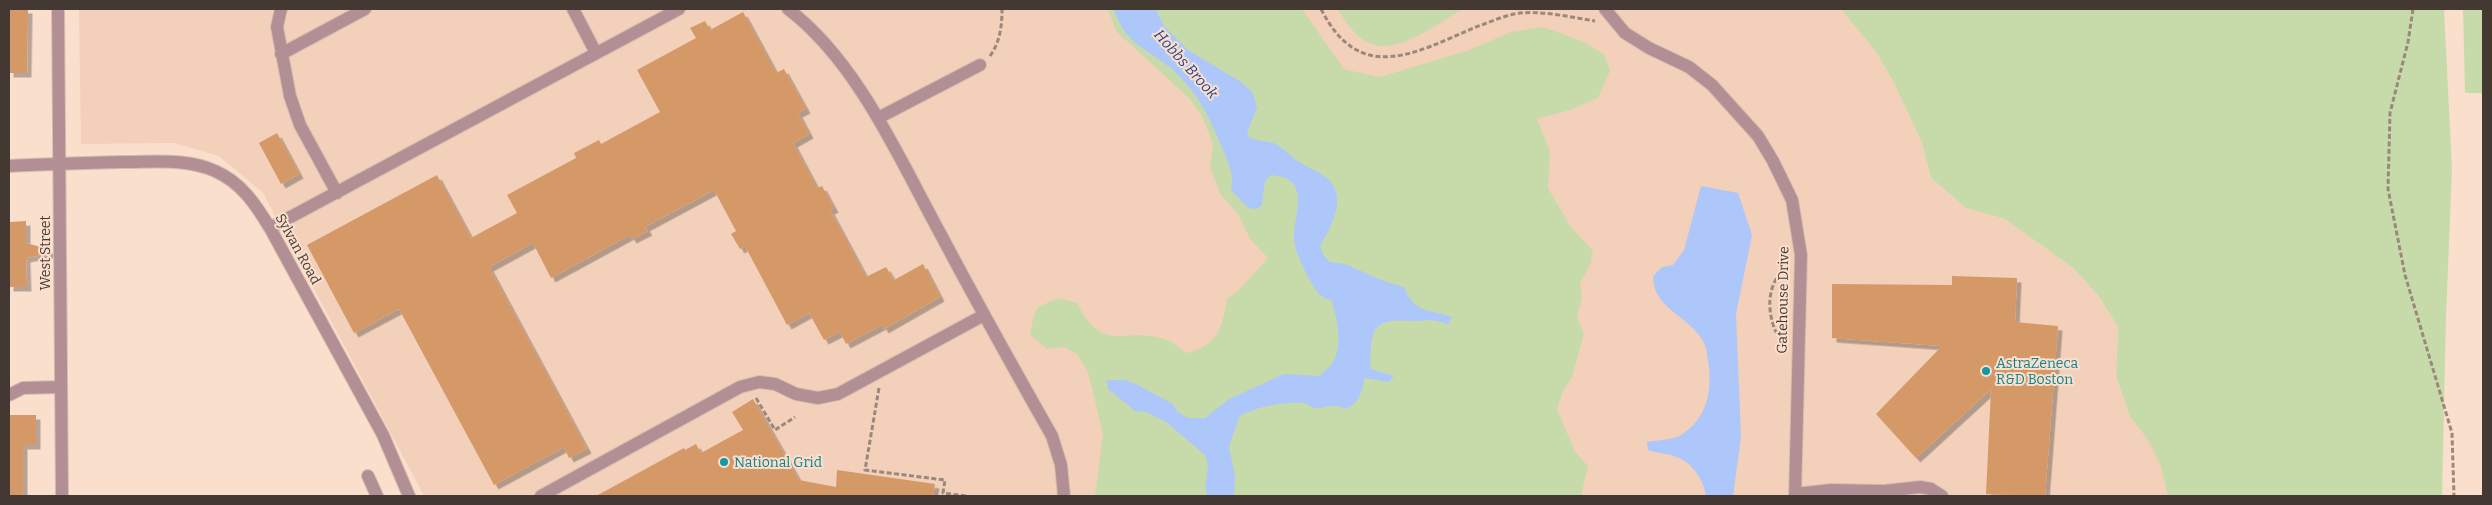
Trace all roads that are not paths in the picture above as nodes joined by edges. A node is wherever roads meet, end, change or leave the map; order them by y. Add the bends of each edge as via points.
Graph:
1 (58, 9) edge
2 (281, 9) edge
3 (365, 9) edge
4 (573, 9) edge
5 (679, 9) edge
6 (788, 9) edge
7 (1609, 13) edge
8 (596, 53) junction
9 (281, 54) junction
10 (980, 66) road end
11 (878, 118) junction
12 (59, 163) junction
13 (9, 166) edge
14 (336, 193) junction
15 (270, 228) junction
16 (984, 315) junction
17 (60, 387) junction
18 (9, 395) edge
19 (368, 476) dead end
20 (1795, 495) edge
21 (62, 496) edge
22 (377, 496) edge
23 (409, 496) edge
24 (541, 496) edge
25 (1064, 496) edge
26 (1942, 496) edge

1 - 12 street, West Street
2 - 9 street via 277,27
3 - 9 street
4 - 8 street
5 - 8 street
6 - 11 street via 826,43
7 - 20 street, Gatehouse Drive via 1625,33 1689,67 1712,85 1758,136 1792,200 1801,255
8 - 14 street
9 - 14 street via 300,125
10 - 11 street
11 - 16 street
12 - 13 street, Sylvan Road
12 - 15 street, Sylvan Road via 193,163 216,171 238,186
12 - 17 street, West Street
14 - 15 street
15 - 23 street, Sylvan Road via 382,435
16 - 24 street via 838,394 818,398 796,394 775,384 759,382 740,386
16 - 25 street via 1052,436 1061,465
17 - 18 street via 23,388
17 - 21 street, West Street
19 - 22 street
20 - 26 street via 1831,490 1884,491 1920,487

